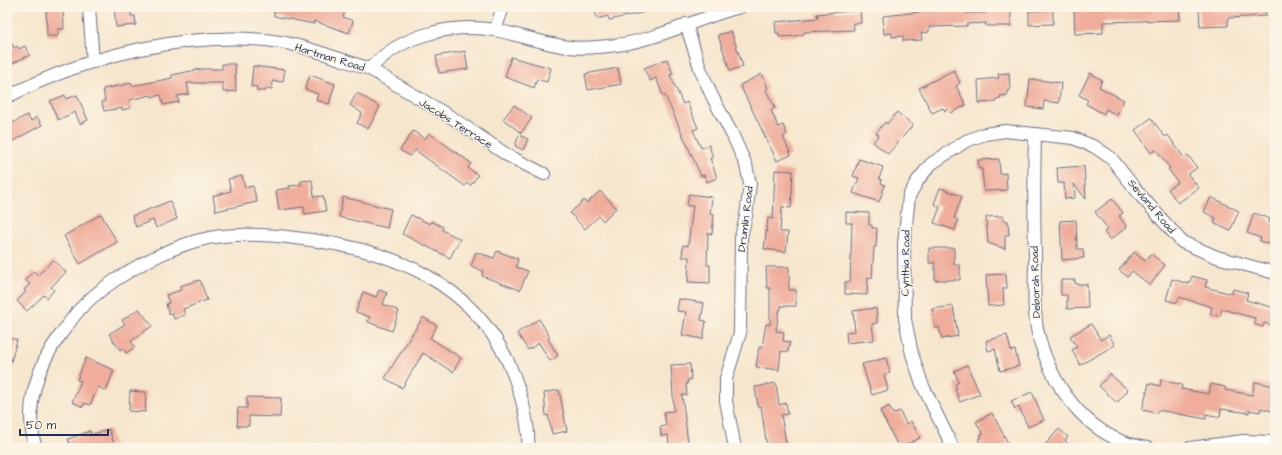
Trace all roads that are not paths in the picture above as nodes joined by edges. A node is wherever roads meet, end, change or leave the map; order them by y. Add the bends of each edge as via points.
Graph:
1 (89, 7) edge
2 (503, 7) edge
3 (740, 7) edge
4 (686, 24) junction
5 (495, 30) junction
6 (93, 62) junction
7 (370, 69) junction
8 (7, 97) edge
9 (1035, 134) junction
10 (544, 174) dead end
11 (1275, 273) edge
12 (1275, 442) edge
13 (36, 448) edge
14 (528, 448) edge
15 (735, 448) edge
16 (953, 448) edge
17 (1148, 448) edge
18 (1190, 448) edge

1 - 6 street
2 - 5 street
3 - 4 street, Hartman Road
4 - 5 street, Hartman Road via 610,46 570,48
4 - 15 street, Drumlin Road via 701,71 746,165 750,184 741,237 740,333 726,379 726,401
5 - 7 street, Hartman Road via 440,31 413,38 381,57
6 - 7 street, Hartman Road via 176,41 240,39 286,43
6 - 8 street, Hartman Road via 47,77
7 - 10 street, Jacobs Terrace via 507,155
9 - 11 street, Sevland Road via 1073,138 1095,147 1111,158 1182,242 1217,257
9 - 16 street, Cynthia Road via 1005,131 985,134 966,141 931,164 909,196 904,244 907,326 912,354 922,384
9 - 17 street, Deborah Road via 1035,311 1040,340 1050,368 1075,408 1099,430 1120,442
12 - 18 street via 1243,441
13 - 14 street via 31,420 32,394 52,346 80,309 120,276 160,256 196,241 234,234 280,236 334,243 377,254 415,268 447,289 474,311 493,334 510,365 519,391 529,438

